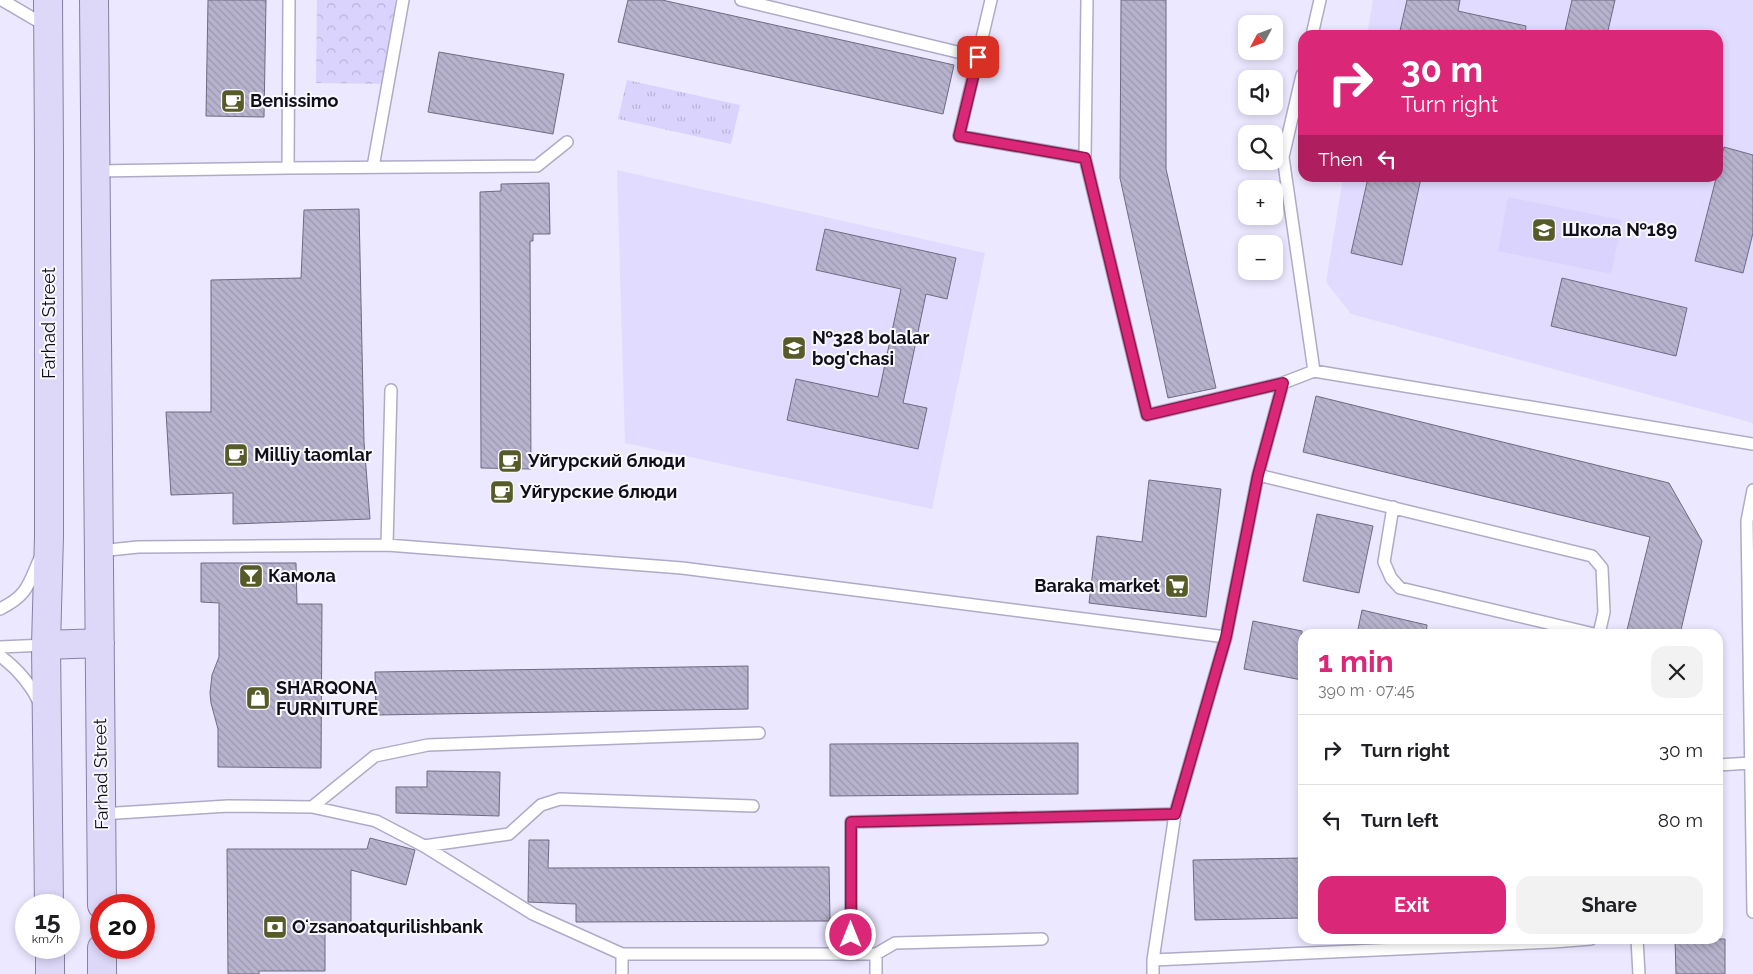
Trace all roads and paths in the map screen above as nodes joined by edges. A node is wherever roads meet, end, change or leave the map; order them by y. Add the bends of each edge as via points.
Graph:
1 (2, 0) edge
2 (48, 0) edge
3 (94, 0) edge
4 (289, 0) edge
5 (403, 0) edge
6 (741, 0) edge
7 (992, 0) edge
8 (1087, 0) edge
9 (1320, 0) edge
10 (48, 27) junction
11 (1313, 30) edge
12 (978, 57) junction
13 (1298, 92) edge
14 (567, 142) dead end
15 (1085, 158) junction
16 (288, 168) junction
17 (373, 168) junction
18 (96, 171) junction
19 (1314, 371) junction
20 (1283, 383) junction
21 (391, 390) dead end
22 (1753, 444) edge
23 (1258, 475) junction
24 (1753, 490) edge
25 (1393, 508) junction
26 (49, 536) junction
27 (387, 546) junction
28 (99, 551) junction
29 (0, 609) edge
30 (1573, 629) edge
31 (1600, 629) edge
32 (1226, 637) junction
33 (100, 643) junction
34 (46, 645) junction
35 (0, 647) edge
36 (0, 656) edge
37 (47, 722) junction
38 (759, 733) dead end
39 (1750, 763) junction
40 (1723, 765) edge
41 (753, 806) dead end
42 (312, 807) junction
43 (101, 814) junction
44 (1175, 814) junction
45 (424, 846) junction
46 (50, 894) edge
47 (102, 894) edge
48 (1753, 912) edge
49 (1042, 939) dead end
50 (1511, 944) edge
51 (1637, 944) edge
52 (622, 954) junction
53 (851, 954) junction
54 (876, 954) junction
55 (50, 959) edge
56 (102, 959) edge
57 (1152, 960) junction
58 (50, 974) edge
59 (102, 974) edge
60 (622, 974) edge
61 (876, 974) edge
62 (1153, 974) edge
63 (1639, 974) edge

1 - 10 lane
2 - 10 main road, Farhad Street
3 - 18 main road, Farhad Street
4 - 16 lane
5 - 17 lane
6 - 12 lane
7 - 12 lane
8 - 15 lane
9 - 11 lane
10 - 26 main road, Farhad Street
12 - 15 lane via 959,136
13 - 19 lane via 1283,157
14 - 17 lane via 537,166
15 - 20 lane via 1147,415
16 - 17 lane
16 - 18 lane
18 - 28 main road, Farhad Street
19 - 20 lane
19 - 22 lane
20 - 23 lane
21 - 27 lane
23 - 25 lane
23 - 32 lane
24 - 39 lane via 1747,521
25 - 30 lane via 1384,562 1400,588
25 - 31 lane via 1592,556 1602,568 1604,612
26 - 29 lane via 28,588 15,602
26 - 34 main road, Farhad Street
27 - 28 lane via 138,547
27 - 32 lane via 682,568
28 - 33 main road, Farhad Street
32 - 44 lane
33 - 34 main road
33 - 43 main road, Farhad Street
34 - 35 lane
34 - 37 main road, Farhad Street
36 - 37 lane via 17,669 35,694
37 - 46 main road, Farhad Street
38 - 42 lane via 428,745 374,756
39 - 40 lane
39 - 48 lane
41 - 45 lane via 560,799 541,805 509,834
42 - 43 lane via 228,806
42 - 45 lane via 376,821
43 - 47 main road, Farhad Street
44 - 53 lane via 851,822
44 - 57 lane
45 - 52 lane via 533,914
49 - 54 lane via 895,943
50 - 57 lane
51 - 63 lane
52 - 53 lane
52 - 60 lane
53 - 54 lane
54 - 61 lane
55 - 58 main road
56 - 59 main road
57 - 62 lane

